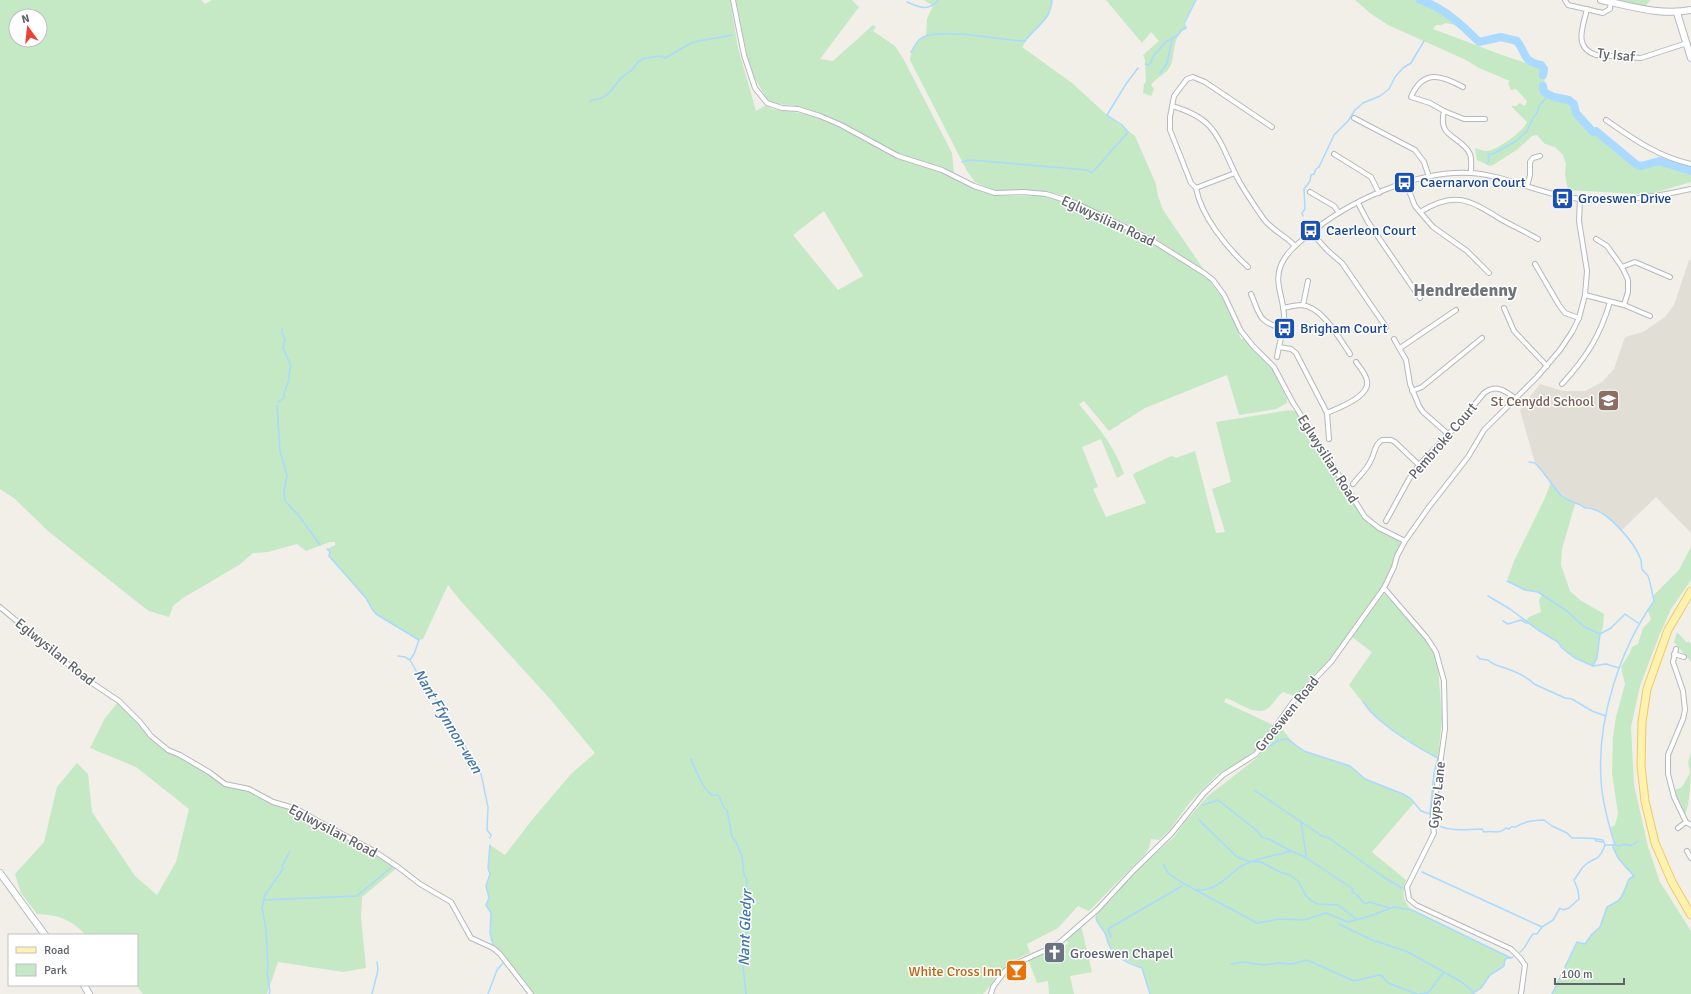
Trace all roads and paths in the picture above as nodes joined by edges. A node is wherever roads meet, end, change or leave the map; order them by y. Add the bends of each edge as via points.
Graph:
1 (733, 0) edge
2 (1565, 0) edge
3 (1601, 0) edge
4 (1611, 1) edge
5 (1587, 10) junction
6 (1691, 10) edge
7 (1677, 12) junction
8 (1686, 43) junction
9 (1691, 58) edge
10 (1463, 87) dead end
11 (1172, 106) junction
12 (1444, 111) junction
13 (1354, 118) dead end
14 (1485, 118) dead end
15 (1606, 120) dead end
16 (1272, 127) dead end
17 (1334, 154) dead end
18 (1540, 156) dead end
19 (1691, 164) edge
20 (1235, 172) junction
21 (1471, 173) junction
22 (1429, 177) junction
23 (1406, 183) junction
24 (1527, 186) junction
25 (1196, 188) junction
26 (1691, 189) edge
27 (1310, 192) dead end
28 (1379, 193) junction
29 (1580, 199) junction
30 (1358, 203) junction
31 (1420, 212) junction
32 (1339, 213) junction
33 (1312, 232) junction
34 (1538, 239) dead end
35 (1596, 239) dead end
36 (1295, 246) junction
37 (1535, 264) dead end
38 (1248, 266) dead end
39 (1622, 267) junction
40 (1489, 273) dead end
41 (1670, 277) dead end
42 (1308, 281) dead end
43 (1251, 294) dead end
44 (1585, 295) junction
45 (1420, 298) dead end
46 (1610, 302) junction
47 (1303, 305) junction
48 (1624, 305) junction
49 (1283, 308) junction
50 (1504, 308) dead end
51 (1456, 310) dead end
52 (1650, 316) dead end
53 (1579, 318) junction
54 (1282, 328) junction
55 (1386, 328) dead end
56 (1482, 338) dead end
57 (1394, 339) dead end
58 (1279, 347) junction
59 (1400, 348) junction
60 (1350, 354) dead end
61 (1277, 357) dead end
62 (1356, 362) dead end
63 (1547, 366) junction
64 (1562, 384) dead end
65 (1412, 392) junction
66 (1514, 398) junction
67 (1327, 413) junction
68 (1448, 434) junction
69 (1329, 439) dead end
70 (1419, 465) junction
71 (1353, 484) dead end
72 (1386, 521) dead end
73 (1405, 541) junction
74 (1384, 588) junction
75 (1691, 591) edge
76 (0, 607) edge
77 (1676, 649) dead end
78 (1674, 654) junction
79 (1684, 657) dead end
80 (1686, 822) junction
81 (1691, 825) edge
82 (1678, 828) dead end
83 (1687, 851) dead end
84 (1691, 857) edge
85 (0, 873) edge
86 (1691, 915) edge
87 (44, 934) edge
88 (531, 994) edge
89 (991, 994) edge
90 (1521, 994) edge

1 - 73 street, Eglwysilian Road via 744,55 755,88 767,103 820,116 898,156 942,170 995,193 1046,194 1075,203 1150,238 1213,280 1224,295 1241,331 1274,367 1292,402 1365,517 1379,528
2 - 5 street via 1568,5
3 - 4 main road
4 - 5 street via 1610,9 1603,13
4 - 7 main road via 1644,9
5 - 8 street, Ty Isaf via 1581,41 1590,53 1646,57
6 - 7 main road
7 - 8 main road
8 - 9 main road
10 - 12 street via 1438,77 1427,78 1417,85 1411,97
11 - 16 street via 1174,96 1187,79 1193,77 1205,82
11 - 20 street via 1196,114 1208,123 1220,139
11 - 25 street via 1170,130 1191,183
12 - 14 street via 1464,119
12 - 21 street via 1444,128 1469,152
13 - 22 street via 1415,150 1424,162
15 - 19 street via 1638,143
17 - 28 street via 1371,177
18 - 24 street via 1530,162
20 - 25 street
20 - 36 street via 1266,222
21 - 22 street
21 - 24 street via 1493,176
22 - 23 street
23 - 28 street
23 - 31 street
24 - 29 street
25 - 38 street via 1201,206 1214,228 1234,254
26 - 29 street via 1649,198
27 - 32 street via 1334,206
28 - 30 street
29 - 44 street via 1579,221 1587,271
30 - 32 street
30 - 45 street via 1368,222
31 - 34 street via 1442,201 1460,199 1478,205
31 - 40 street via 1438,231 1467,251
32 - 33 street
33 - 36 street
33 - 55 street via 1326,250 1342,263
35 - 39 street via 1607,246
36 - 49 street via 1285,256 1278,273
37 - 53 street via 1565,313
39 - 41 street via 1635,262
39 - 48 street via 1628,280
42 - 47 street
43 - 54 street via 1265,323
44 - 46 street
44 - 53 street
46 - 48 street
46 - 64 street via 1604,322 1589,350
47 - 49 street
47 - 60 street via 1320,313
48 - 52 street
49 - 54 street
50 - 63 street via 1514,331
51 - 59 street
53 - 63 street
54 - 58 street
56 - 65 street via 1422,387
57 - 59 street
58 - 61 street
58 - 67 street via 1291,349 1296,353
59 - 65 street via 1406,360
62 - 67 street via 1367,379 1365,392
63 - 66 street, Groeswen Road
65 - 68 street via 1423,412
66 - 68 street, Pembroke Court via 1502,389 1488,390
66 - 73 street, Groeswen Road via 1484,430 1468,457
67 - 69 street
68 - 70 street, Pembroke Court
70 - 71 street via 1395,442 1382,440 1378,443 1366,470
70 - 72 street, Pembroke Court
73 - 74 street, Groeswen Road
74 - 89 street, Groeswen Road via 1331,662 1293,702 1256,754 1223,775 1204,793 1171,834 1097,910 1059,943 1005,972 993,987
74 - 90 street, Gypsy Lane via 1427,638 1436,652 1444,681 1445,729 1432,822 1434,833 1407,887 1409,899 1416,905 1511,949 1525,965
75 - 86 main road via 1668,630 1647,690 1642,722 1641,766 1645,801 1655,843 1672,882
76 - 88 street, Eglwysilan Road via 83,677 119,701 151,736 168,750 209,772 225,784 249,789 273,802 297,809 374,851 420,884 451,902 471,938 500,954
77 - 78 street
78 - 79 street
78 - 80 street via 1674,667 1683,691 1685,710 1668,755 1668,774 1671,790
80 - 81 street
80 - 82 street
83 - 84 street
85 - 87 main road

